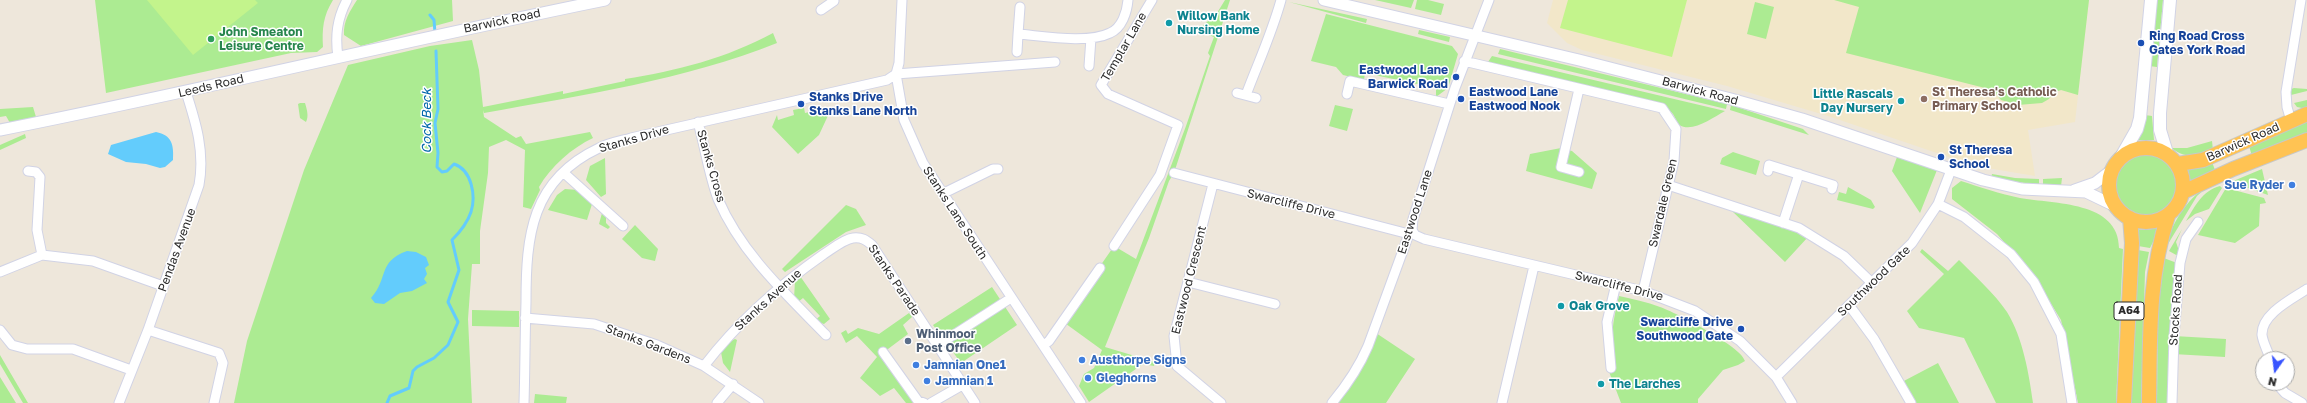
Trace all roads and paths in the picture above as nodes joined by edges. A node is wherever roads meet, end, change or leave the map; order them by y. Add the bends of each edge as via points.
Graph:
1 (347, 0) edge
2 (602, 0) edge
3 (902, 0) edge
4 (1128, 0) edge
5 (1152, 0) edge
6 (1282, 0) edge
7 (1324, 0) edge
8 (1489, 0) edge
9 (2151, 0) edge
10 (2170, 0) edge
11 (2300, 0) edge
12 (1020, 7) dead end
13 (1018, 34) junction
14 (1475, 36) junction
15 (422, 38) joint
16 (1091, 38) junction
17 (1017, 52) dead end
18 (338, 57) junction
19 (1464, 61) junction
20 (1055, 62) dead end
21 (1089, 66) dead end
22 (896, 74) junction
23 (1579, 89) junction
24 (186, 92) junction
25 (1347, 94) dead end
26 (1256, 98) dead end
27 (1449, 104) junction
28 (2307, 114) edge
29 (2291, 121) junction
30 (698, 122) junction
31 (0, 130) edge
32 (2307, 140) edge
33 (2167, 153) junction
34 (2121, 157) junction
35 (2178, 164) junction
36 (998, 169) dead end
37 (1950, 170) junction
38 (2112, 170) junction
39 (28, 171) dead end
40 (1768, 171) dead end
41 (1580, 172) dead end
42 (564, 173) junction
43 (1174, 173) dead end
44 (1799, 174) junction
45 (1213, 184) junction
46 (1668, 185) junction
47 (1832, 189) dead end
48 (2073, 191) junction
49 (2183, 192) junction
50 (944, 193) junction
51 (1938, 204) junction
52 (2115, 206) junction
53 (2168, 216) junction
54 (2130, 218) junction
55 (2198, 222) dead end
56 (1783, 223) junction
57 (623, 226) dead end
58 (1410, 232) junction
59 (863, 238) joint
60 (1114, 246) dead end
61 (42, 255) junction
62 (1534, 266) junction
63 (1100, 268) dead end
64 (0, 272) edge
65 (1188, 282) junction
66 (1872, 283) junction
67 (1616, 284) junction
68 (163, 286) junction
69 (779, 287) junction
70 (2307, 289) edge
71 (1643, 291) junction
72 (1011, 298) junction
73 (1275, 304) dead end
74 (1849, 305) junction
75 (526, 318) junction
76 (0, 330) edge
77 (148, 330) junction
78 (826, 335) dead end
79 (938, 345) junction
80 (1044, 345) junction
81 (2267, 351) edge
82 (884, 352) dead end
83 (704, 366) junction
84 (1611, 368) dead end
85 (131, 370) junction
86 (1776, 376) junction
87 (733, 384) junction
88 (964, 384) junction
89 (2283, 391) edge
90 (119, 403) edge
91 (214, 403) edge
92 (524, 403) edge
93 (717, 403) edge
94 (759, 403) edge
95 (924, 403) edge
96 (931, 403) edge
97 (975, 403) edge
98 (1081, 403) edge
99 (1221, 403) edge
100 (1332, 403) edge
101 (1502, 403) edge
102 (1792, 403) edge
103 (1911, 403) edge
104 (2072, 403) edge
105 (2124, 403) edge
106 (2149, 403) edge
107 (2172, 403) edge
108 (2302, 403) edge

1 - 18 street via 336,30
2 - 15 street, Barwick Road
3 - 22 street, Stanks Lane South via 900,63
4 - 16 street via 1127,14 1111,33
5 - 60 street, Templar Lane via 1101,85 1108,94 1178,125 1160,175
6 - 26 street via 1274,27 1242,94
7 - 14 street, Barwick Road
8 - 14 street, Eastwood Lane
9 - 34 main road via 2138,130
10 - 33 main road via 2160,113 2160,130
11 - 29 street via 2286,92
12 - 13 street
13 - 16 street
13 - 17 street
14 - 19 street, Eastwood Lane
14 - 37 street, Barwick Road via 1802,119
15 - 18 street, Leeds Road
16 - 21 street
18 - 24 street, Leeds Road
19 - 23 street, Swardale Green
19 - 27 street, Eastwood Lane
20 - 22 street, Stanks Drive
22 - 30 street, Stanks Drive via 887,80
22 - 50 street, Stanks Lane South via 904,120 912,141 922,163
23 - 41 street via 1561,167
23 - 46 street, Swardale Green via 1662,108 1676,129 1674,160
24 - 31 street, Leeds Road
24 - 68 street, Pendas Avenue via 198,131 202,154 201,174 193,204
25 - 27 street via 1350,81
27 - 58 street, Eastwood Lane
28 - 29 highway, Barwick Road
29 - 35 highway, Barwick Road via 2203,160
30 - 42 street, Stanks Drive via 599,147
30 - 69 street, Stanks Cross via 718,198 724,211 756,262
32 - 49 highway, Barwick Road
33 - 34 highway via 2146,147 2135,149
33 - 35 highway
34 - 38 highway
35 - 49 highway via 2182,173
36 - 50 street via 993,169
37 - 48 street, Barwick Road via 2004,186
37 - 51 street, Southwood Gate
38 - 48 street, Barwick Road via 2095,182
38 - 52 highway via 2110,194
39 - 61 street via 36,172 40,177 37,230
40 - 44 street via 1769,165
42 - 57 street
42 - 75 street, Stanks Drive via 550,188 533,221 527,249
43 - 45 street, Swarcliffe Drive
44 - 47 street via 1834,185
44 - 56 street
45 - 58 street, Swarcliffe Drive
45 - 65 street, Eastwood Crescent
46 - 56 street
46 - 71 street, Swardale Green
48 - 52 street, Barwick Road via 2086,192
49 - 53 highway, A64 via 2179,204
50 - 72 street, Stanks Lane South
51 - 66 street, Southwood Gate via 1912,243
51 - 104 street via 1964,217 1999,244 2011,254 2034,282 2061,334
52 - 54 highway
53 - 54 highway via 2153,222 2141,222
53 - 106 highway, A64 via 2158,244 2154,271
54 - 105 highway, A64 via 2132,243
55 - 107 street, Stocks Road via 2186,239 2180,263
56 - 66 street via 1799,228 1844,256
58 - 62 street, Swarcliffe Drive via 1424,239
58 - 100 street, Eastwood Lane via 1362,362
59 - 69 street, Stanks Avenue via 851,238 837,245
59 - 79 street, Stanks Parade via 872,245
61 - 64 street
61 - 68 street via 93,261
62 - 67 street, Swarcliffe Drive
62 - 101 street
63 - 80 street
65 - 73 street
65 - 99 street, Eastwood Crescent via 1174,336 1177,366
66 - 74 street, Southwood Gate
67 - 71 street, Swarcliffe Drive
67 - 84 street via 1607,322
68 - 77 street, Pendas Avenue
69 - 78 street, Stanks Cross
69 - 83 street, Stanks Avenue via 736,328
70 - 81 street via 2264,322 2262,336
71 - 86 street, Swarcliffe Drive via 1695,311 1721,326
72 - 79 street
72 - 80 street, Stanks Lane South
74 - 86 street, Southwood Gate
74 - 103 street via 1874,339
75 - 83 street, Stanks Gardens via 594,324 657,345
75 - 92 street, Stanks Drive
76 - 85 street via 12,345 27,349 73,349
77 - 85 street, Pendas Avenue
77 - 91 street via 219,353 223,363
79 - 88 street, Stanks Parade
80 - 98 street, Stanks Lane South
82 - 95 street via 918,401
83 - 87 street, Stanks Gardens
85 - 90 street, Pendas Avenue
86 - 102 street, Swarcliffe Drive
87 - 93 street
87 - 94 street, Stanks Gardens
88 - 96 street
88 - 97 street, Stanks Parade
89 - 108 street

